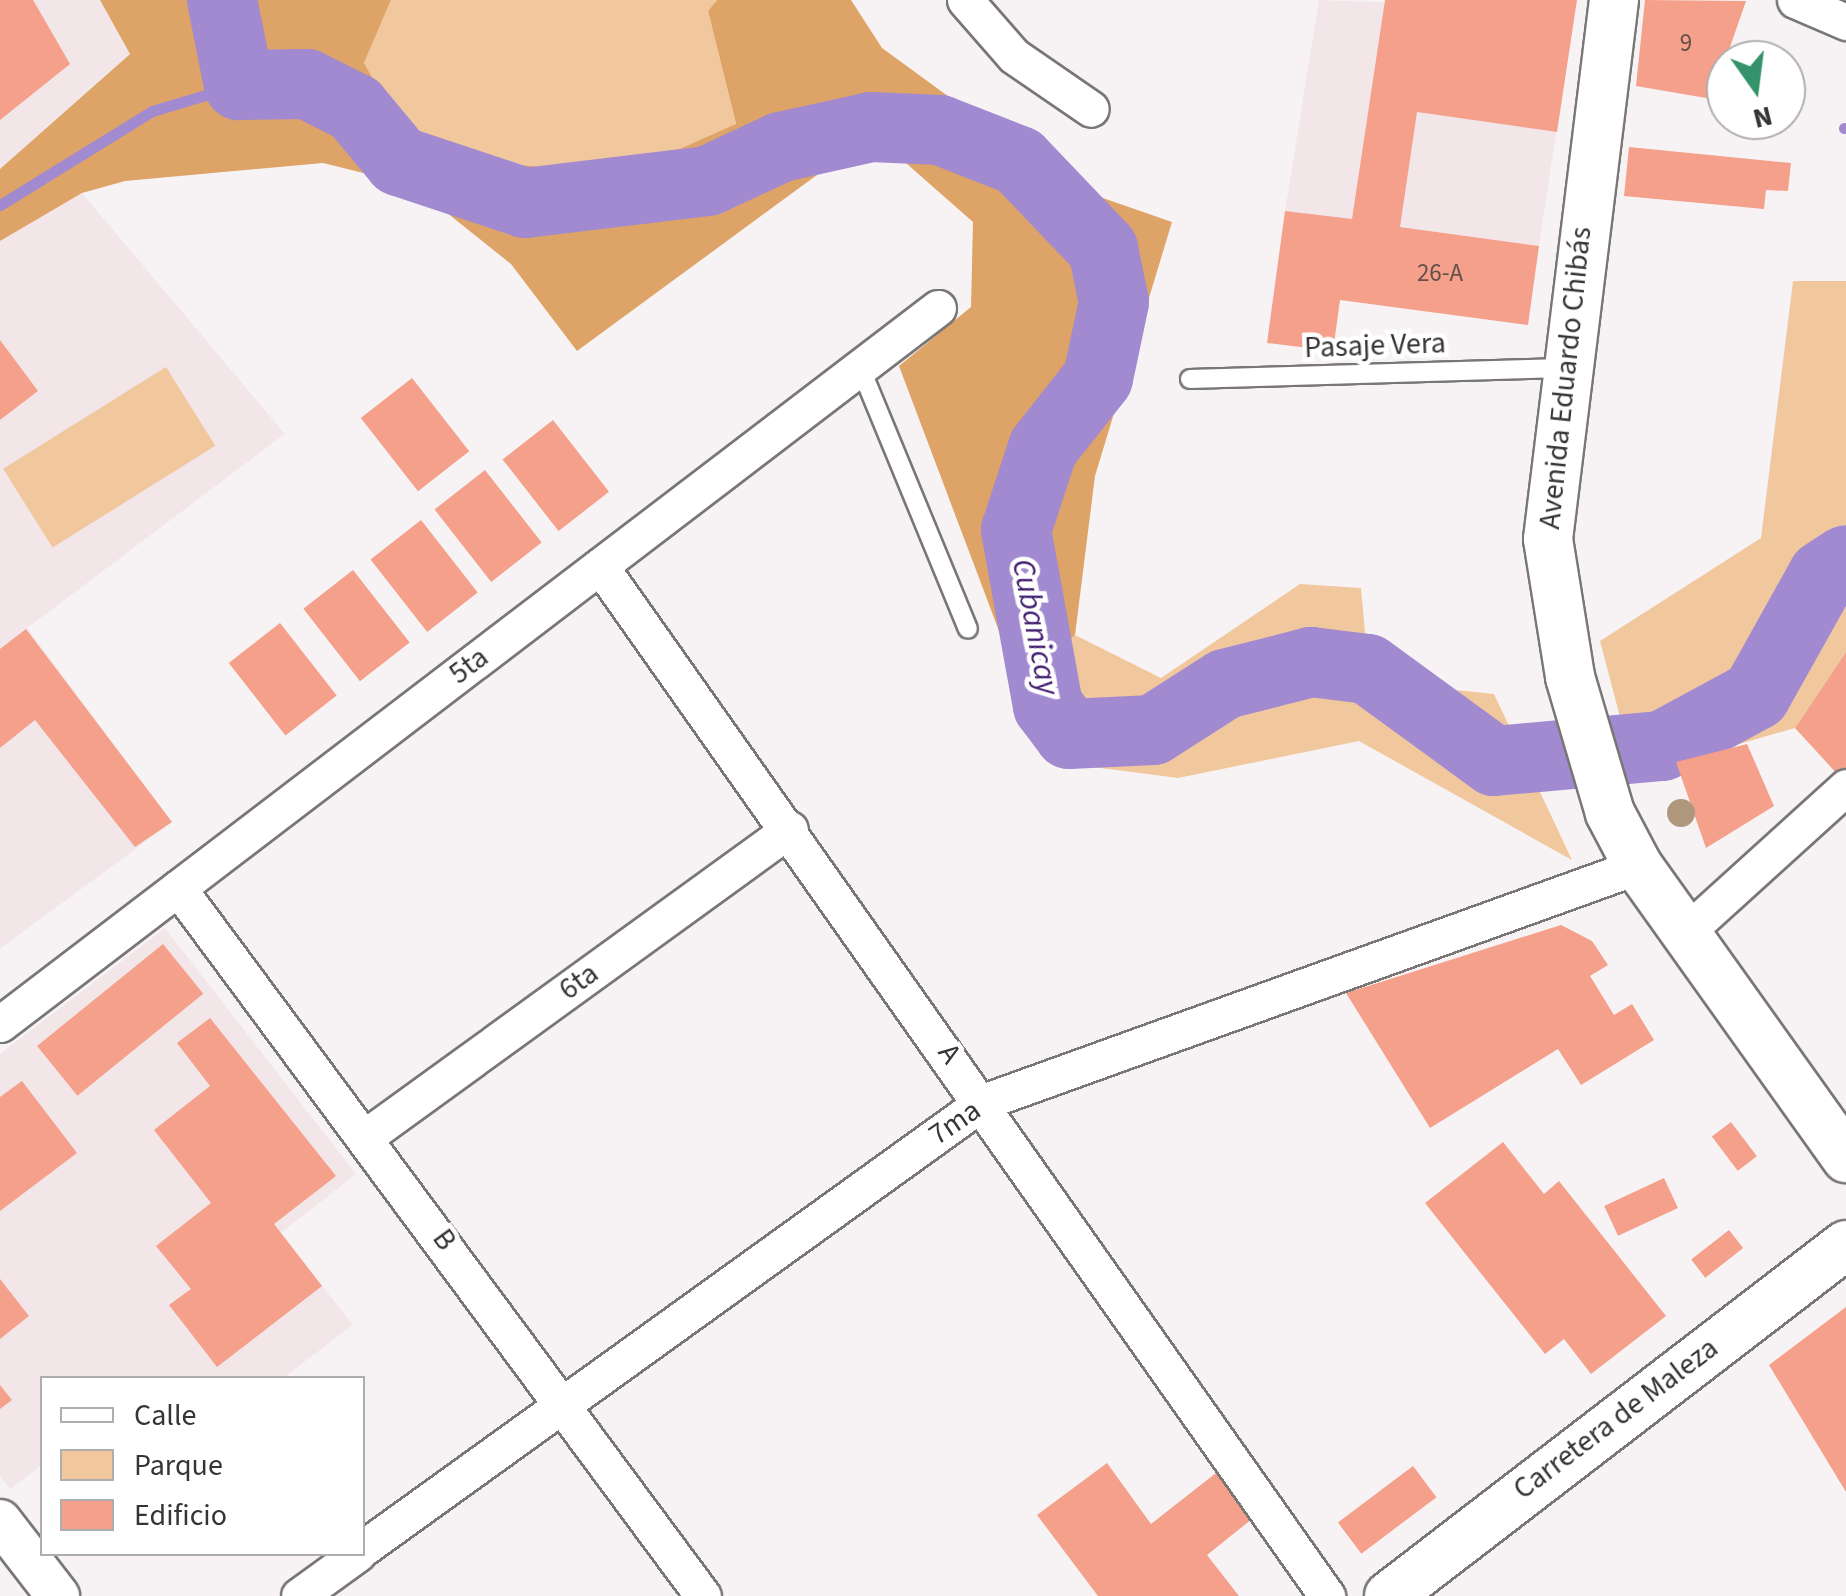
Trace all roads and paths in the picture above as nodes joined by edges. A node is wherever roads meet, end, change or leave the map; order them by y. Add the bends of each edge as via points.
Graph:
1 (965, 0) edge
2 (1614, 0) edge
3 (1795, 0) edge
4 (1846, 22) edge
5 (1091, 110) dead end
6 (938, 308) dead end
7 (860, 367) junction
8 (1562, 368) junction
9 (1190, 379) dead end
10 (600, 566) junction
11 (968, 628) dead end
12 (1846, 787) edge
13 (790, 829) junction
14 (1638, 866) junction
15 (178, 888) junction
16 (1683, 935) junction
17 (0, 1024) edge
18 (983, 1102) junction
19 (368, 1136) junction
20 (1846, 1158) edge
21 (1846, 1245) edge
22 (562, 1402) junction
23 (0, 1521) edge
24 (365, 1547) edge
25 (353, 1556) edge
26 (58, 1596) edge
27 (300, 1596) edge
28 (703, 1596) edge
29 (1327, 1596) edge
30 (1389, 1596) edge

1 - 5 street via 1014,56
2 - 8 main road, Avenida Eduardo Chibás
3 - 4 street
6 - 7 street, 5ta
7 - 10 street, 5ta
7 - 11 lane
8 - 9 lane, Pasaje Vera
8 - 14 main road, Avenida Eduardo Chibás via 1548,539 1570,677 1610,813
10 - 13 street, A
10 - 15 street, 5ta
12 - 16 street
13 - 18 street, A
13 - 19 street, 6ta
14 - 16 main road, Avenida Eduardo Chibás
14 - 18 street, 7ma
15 - 17 street, 5ta
15 - 19 street, B
16 - 20 main road, Avenida Eduardo Chibás
18 - 22 street, 7ma
18 - 29 street, A
19 - 22 street, B
21 - 30 main road, Carretera de Maleza
22 - 24 street, 7ma
22 - 28 street, B
23 - 26 street
25 - 27 street, 7ma

